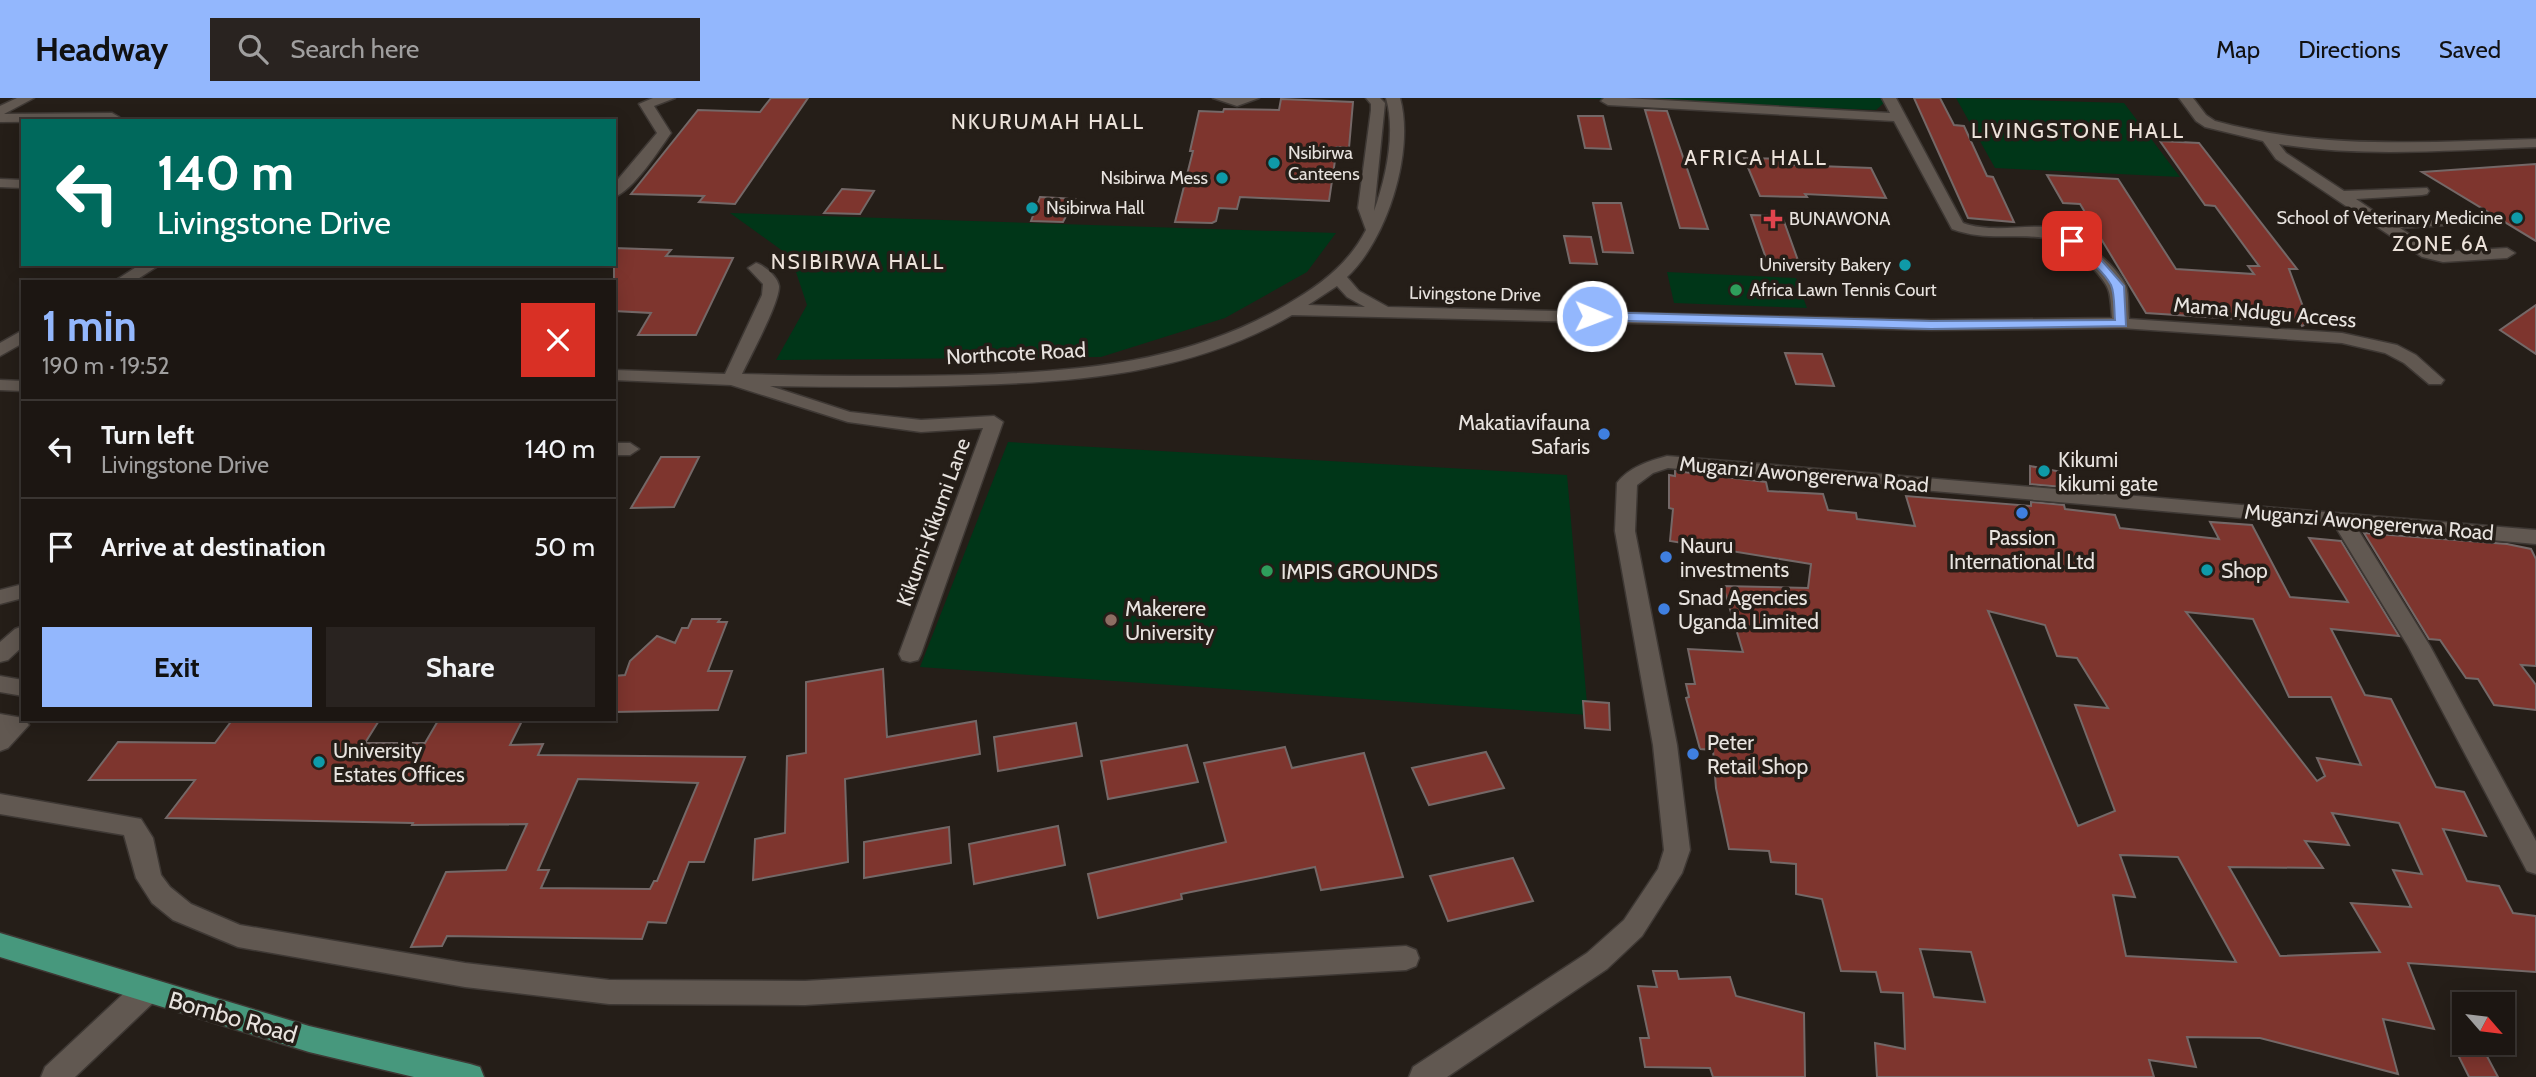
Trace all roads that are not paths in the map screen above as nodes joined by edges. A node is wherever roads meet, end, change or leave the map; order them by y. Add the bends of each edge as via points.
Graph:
1 (27, 98) edge
2 (668, 98) edge
3 (1220, 98) edge
4 (1252, 98) edge
5 (1373, 98) edge
6 (1393, 98) edge
7 (1889, 98) edge
8 (2186, 98) edge
9 (1608, 101) dead end
10 (0, 111) edge
11 (112, 117) dead end
12 (1896, 117) junction
13 (0, 118) edge
14 (2267, 137) junction
15 (2536, 143) edge
16 (0, 183) edge
17 (21, 184) edge
18 (616, 191) edge
19 (2422, 191) dead end
20 (2340, 196) junction
21 (2463, 219) dead end
22 (2382, 225) junction
23 (1372, 228) junction
24 (2507, 253) dead end
25 (149, 266) edge
26 (756, 268) dead end
27 (1338, 277) junction
28 (125, 280) edge
29 (1290, 310) junction
30 (1385, 311) junction
31 (2122, 323) junction
32 (21, 336) edge
33 (0, 351) edge
34 (616, 375) edge
35 (731, 379) junction
36 (2435, 380) dead end
37 (0, 385) edge
38 (21, 386) edge
39 (2341, 520) junction
40 (2536, 537) edge
41 (21, 592) edge
42 (0, 597) edge
43 (21, 636) edge
44 (0, 654) edge
45 (910, 654) dead end
46 (0, 684) edge
47 (21, 688) edge
48 (13, 722) edge
49 (0, 742) edge
50 (0, 804) edge
51 (2536, 864) edge
52 (0, 945) edge
53 (1406, 958) dead end
54 (146, 991) junction
55 (55, 1077) edge
56 (470, 1077) edge
57 (1423, 1077) edge

1 - 10 street
2 - 18 street via 646,104 664,133
3 - 4 street via 1237,102
5 - 23 street via 1378,110 1365,208
6 - 23 street, Northcote Road via 1397,114 1388,186 1384,209
7 - 12 street
8 - 14 street via 2206,122
9 - 12 street
11 - 13 street
12 - 31 street via 1957,226 1974,232 2051,232 2072,241 2118,286
14 - 15 street via 2357,145
14 - 20 street via 2281,156
16 - 17 street
19 - 20 street
20 - 22 street
21 - 22 street
22 - 24 street via 2436,256
23 - 27 street, Northcote Road via 1356,260
25 - 28 street
26 - 35 street via 771,284 770,295
27 - 29 street, Northcote Road
27 - 30 street, Livingstone Drive via 1353,294
29 - 30 street, Livingstone Drive
29 - 35 street, Northcote Road via 1206,348 1128,368 973,380 843,383
30 - 31 street, Livingstone Drive via 1931,325
31 - 36 street, Mama Ndugu Access via 2342,338 2391,349
32 - 33 street
34 - 35 street, Northcote Road
35 - 45 street, Kikumi-Kikumi Lane via 848,417 921,426 994,422
37 - 38 street
39 - 40 street, Muganzi Awongererwa Road
39 - 51 street via 2375,568
39 - 57 street, Muganzi Awongererwa Road via 1667,462 1635,475 1624,496 1625,531 1665,745 1677,850 1669,873 1633,928 1597,961
41 - 42 street
43 - 44 street
46 - 47 street
48 - 49 street
50 - 53 street via 132,826 140,838 149,878 161,895 182,912 238,936 464,975 609,992 804,993
52 - 54 main road, Bombo Road
54 - 55 street
54 - 56 main road, Bombo Road via 309,1039

